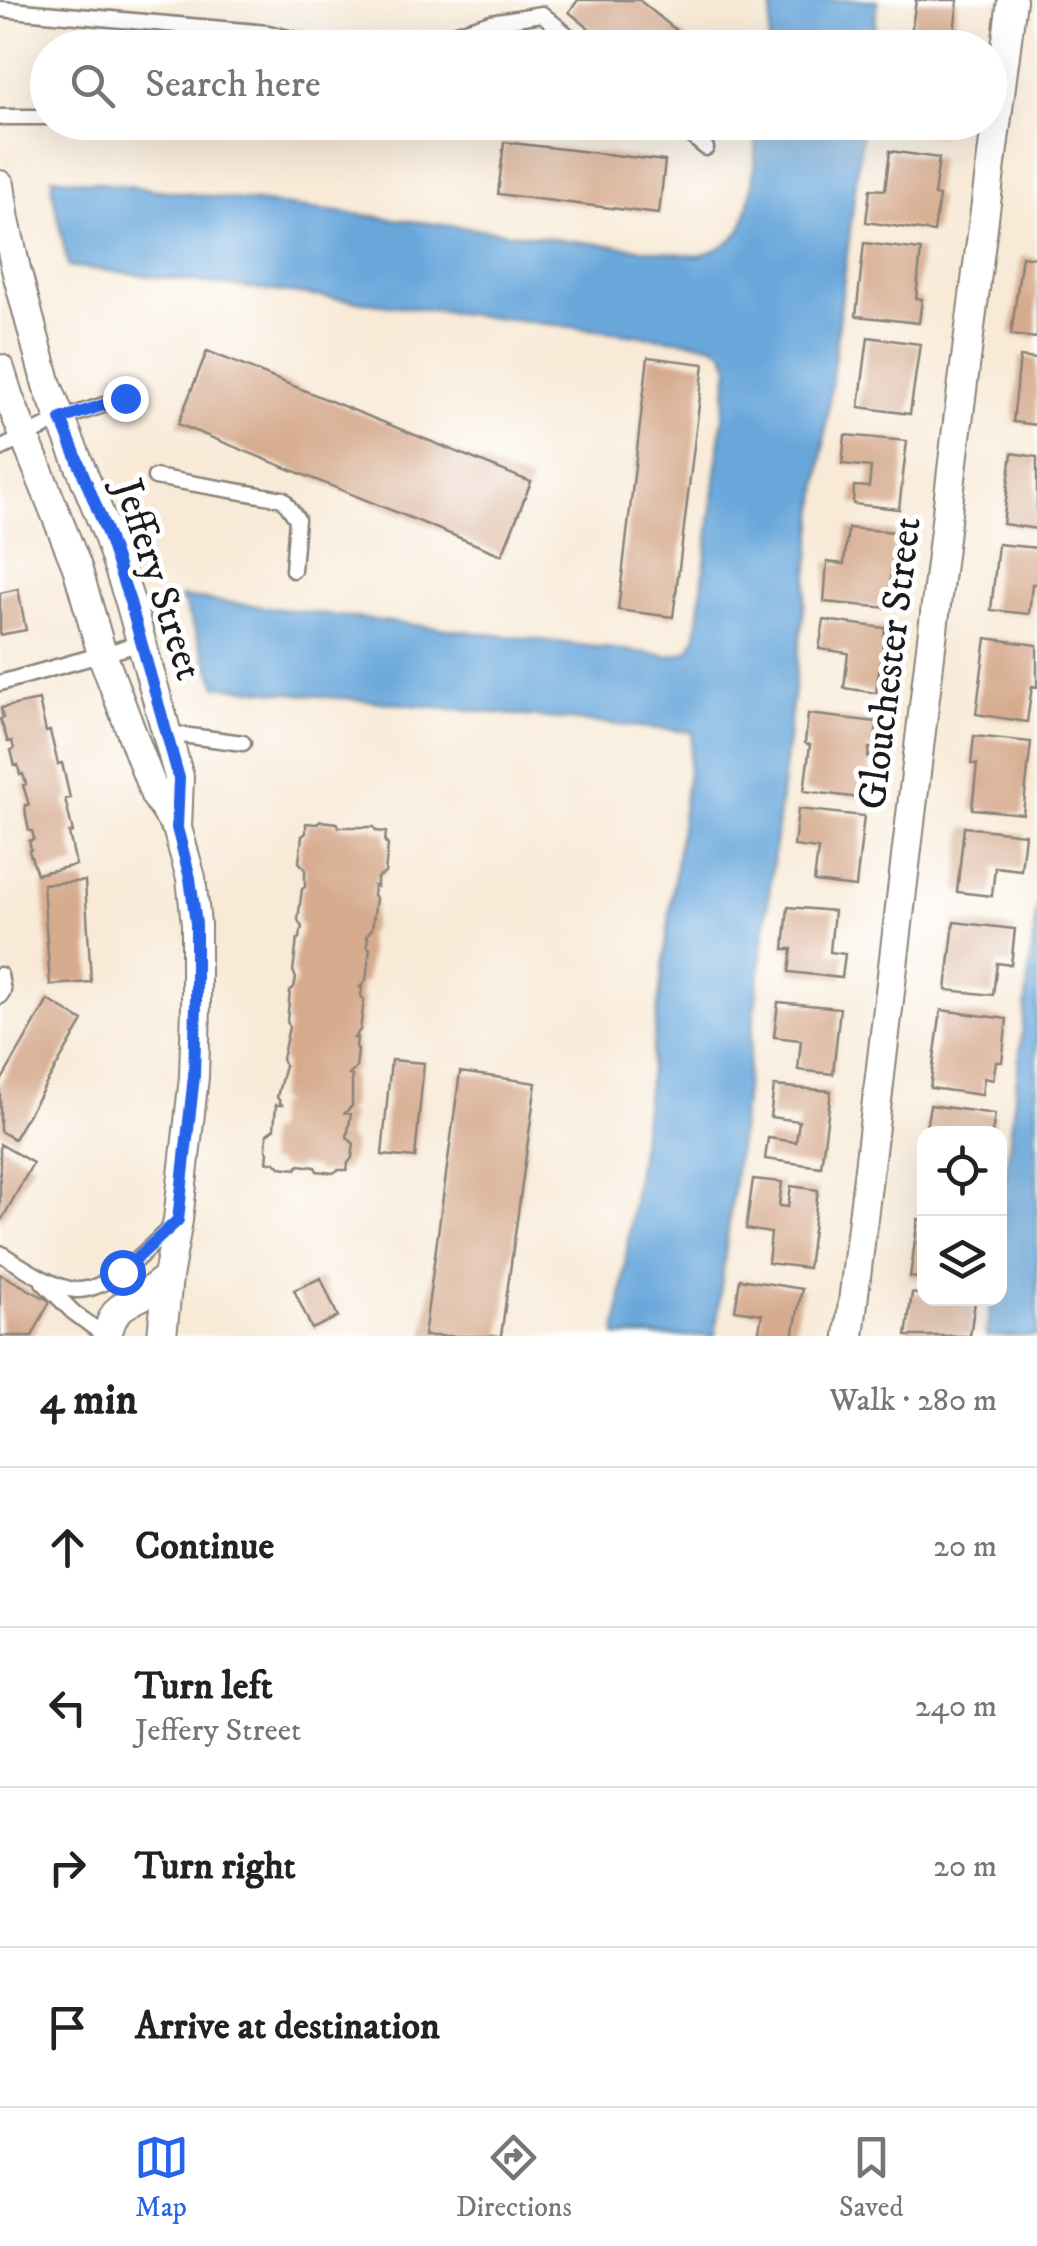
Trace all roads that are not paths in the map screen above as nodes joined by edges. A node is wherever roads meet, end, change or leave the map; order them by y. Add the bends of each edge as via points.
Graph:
1 (1012, 0) edge
2 (0, 9) edge
3 (234, 30) edge
4 (467, 30) edge
5 (561, 30) edge
6 (1007, 39) edge
7 (30, 116) edge
8 (0, 117) edge
9 (696, 140) edge
10 (994, 140) edge
11 (706, 148) dead end
12 (0, 186) edge
13 (0, 369) edge
14 (125, 398) dead end
15 (61, 419) junction
16 (12, 442) edge
17 (156, 477) dead end
18 (293, 570) dead end
19 (142, 643) junction
20 (102, 654) junction
21 (0, 683) edge
22 (167, 733) junction
23 (242, 743) dead end
24 (177, 828) junction
25 (0, 974) edge
26 (0, 996) edge
27 (178, 1220) junction
28 (0, 1253) edge
29 (35, 1275) junction
30 (168, 1277) junction
31 (106, 1336) edge
32 (162, 1336) edge
33 (849, 1336) edge

1 - 6 street, Glouchester Street
2 - 3 lane
4 - 5 lane via 542,14
7 - 8 lane
9 - 11 lane
10 - 33 street, Glouchester Street
12 - 15 street, Jeffery Street via 16,269
13 - 16 street, Jeffery Street
14 - 15 lane
15 - 16 lane
15 - 19 street, Jeffery Street
16 - 20 street, Jeffery Street via 76,567
17 - 18 lane via 283,499 297,519
19 - 20 lane
19 - 22 street, Jeffery Street
20 - 21 lane
20 - 24 street, Jeffery Street via 154,794
22 - 23 lane
22 - 24 street, Jeffery Street via 179,778
24 - 27 street, Jeffery Street via 196,924 194,1076
25 - 26 lane
27 - 29 lane via 100,1284 77,1290
27 - 30 street, Jeffery Street
28 - 29 lane
29 - 31 lane
30 - 31 street via 112,1316
30 - 32 street, Jeffery Street

